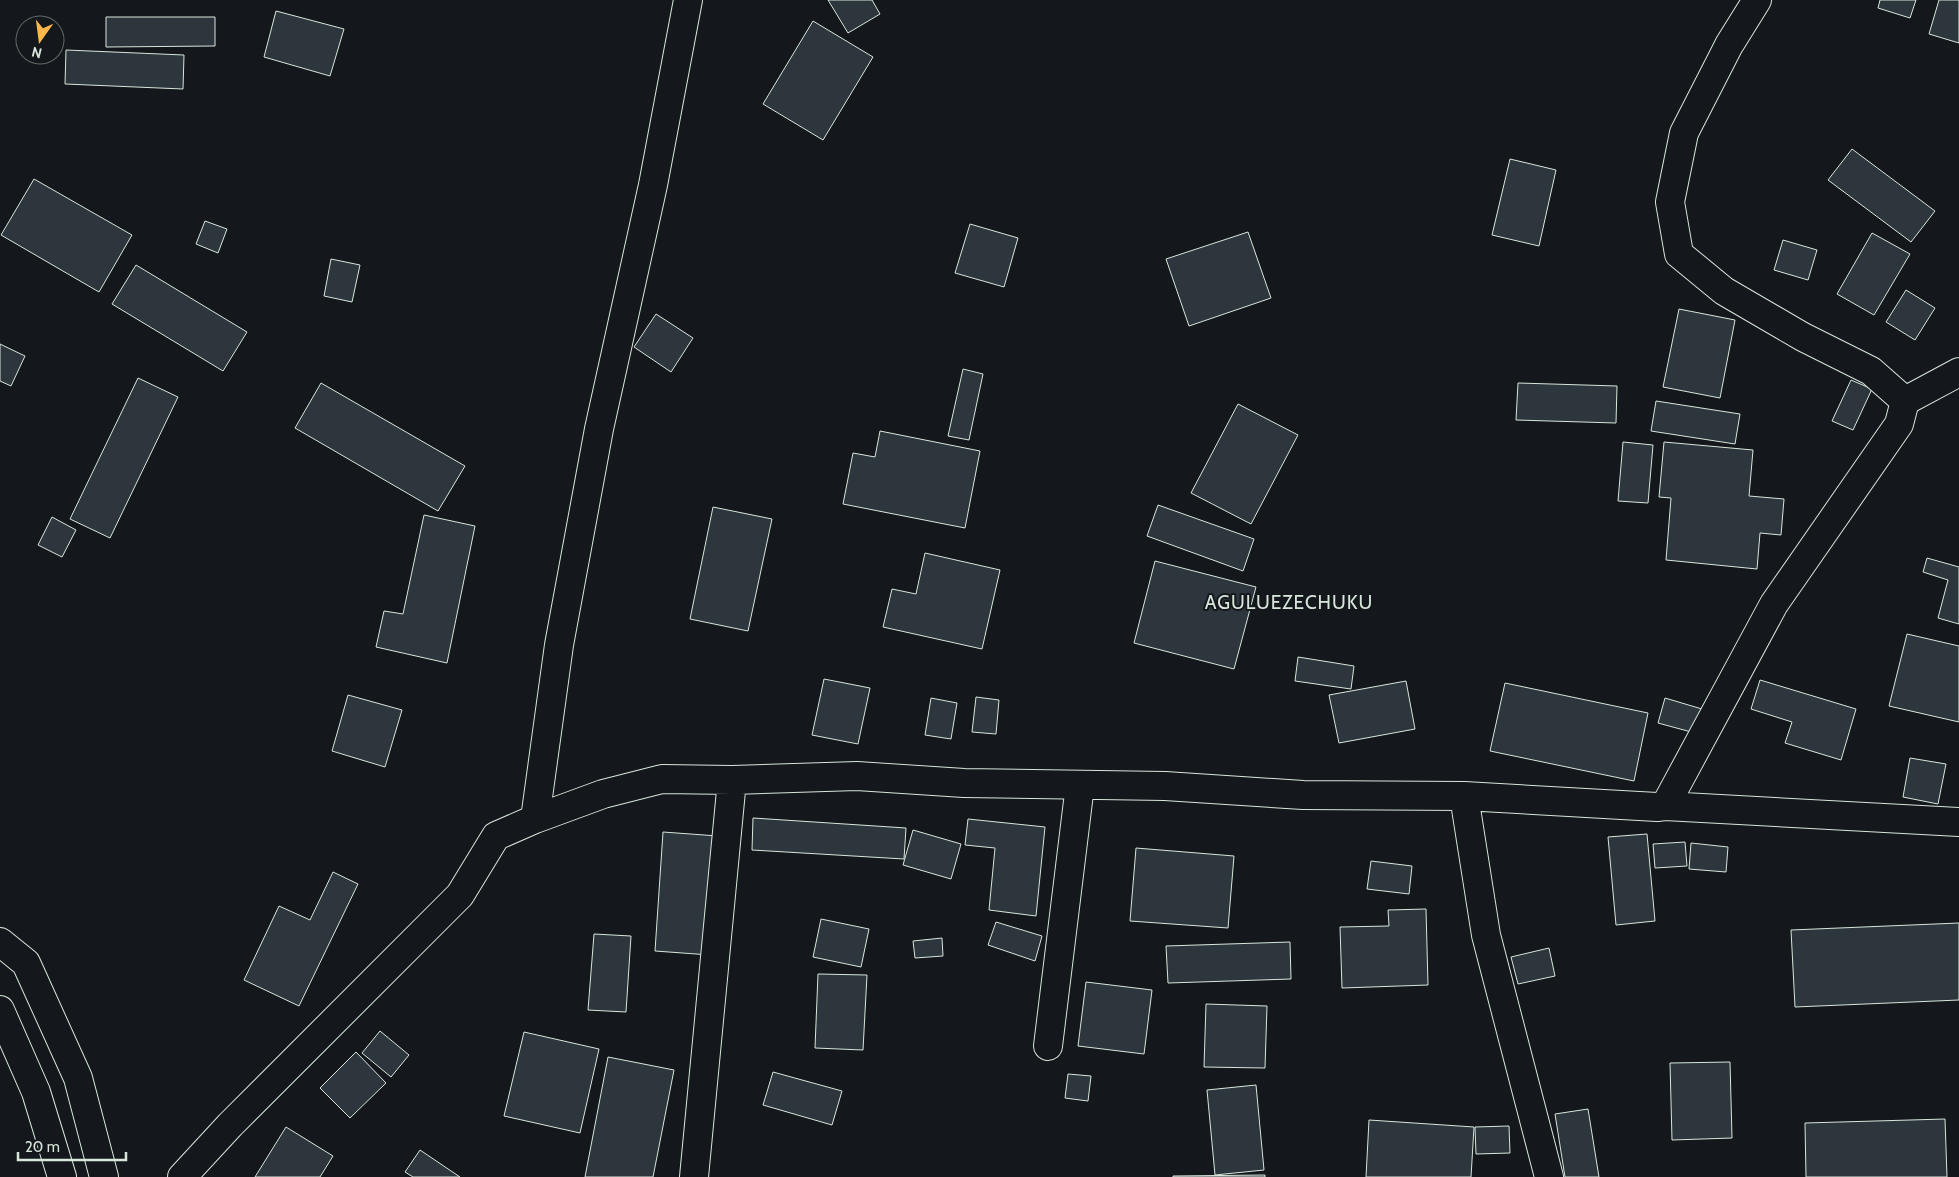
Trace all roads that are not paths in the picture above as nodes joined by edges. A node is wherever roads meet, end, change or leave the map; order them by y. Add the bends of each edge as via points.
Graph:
1 (688, 0) edge
2 (1757, 0) edge
3 (1959, 372) edge
4 (1906, 402) junction
5 (732, 780) junction
6 (1080, 785) junction
7 (1464, 796) junction
8 (1665, 806) junction
9 (535, 819) junction
10 (1959, 822) edge
11 (0, 942) edge
12 (0, 1010) edge
13 (1048, 1046) dead end
14 (62, 1177) edge
15 (104, 1177) edge
16 (182, 1177) edge
17 (694, 1177) edge
18 (1549, 1177) edge

1 - 9 street via 652,185 598,429 559,645
2 - 4 street via 1684,133 1670,202 1679,254 1724,291 1803,337 1871,371
3 - 4 street
4 - 8 street via 1898,424 1774,604
5 - 6 street via 857,776 964,783
5 - 9 street via 662,779 603,794
5 - 17 street
6 - 7 street via 1164,786 1303,795
6 - 13 street
7 - 8 street
7 - 18 street via 1486,935
8 - 10 street
9 - 16 street via 496,836 460,895 230,1124
11 - 15 street via 26,963 78,1078
12 - 14 street via 36,1092

